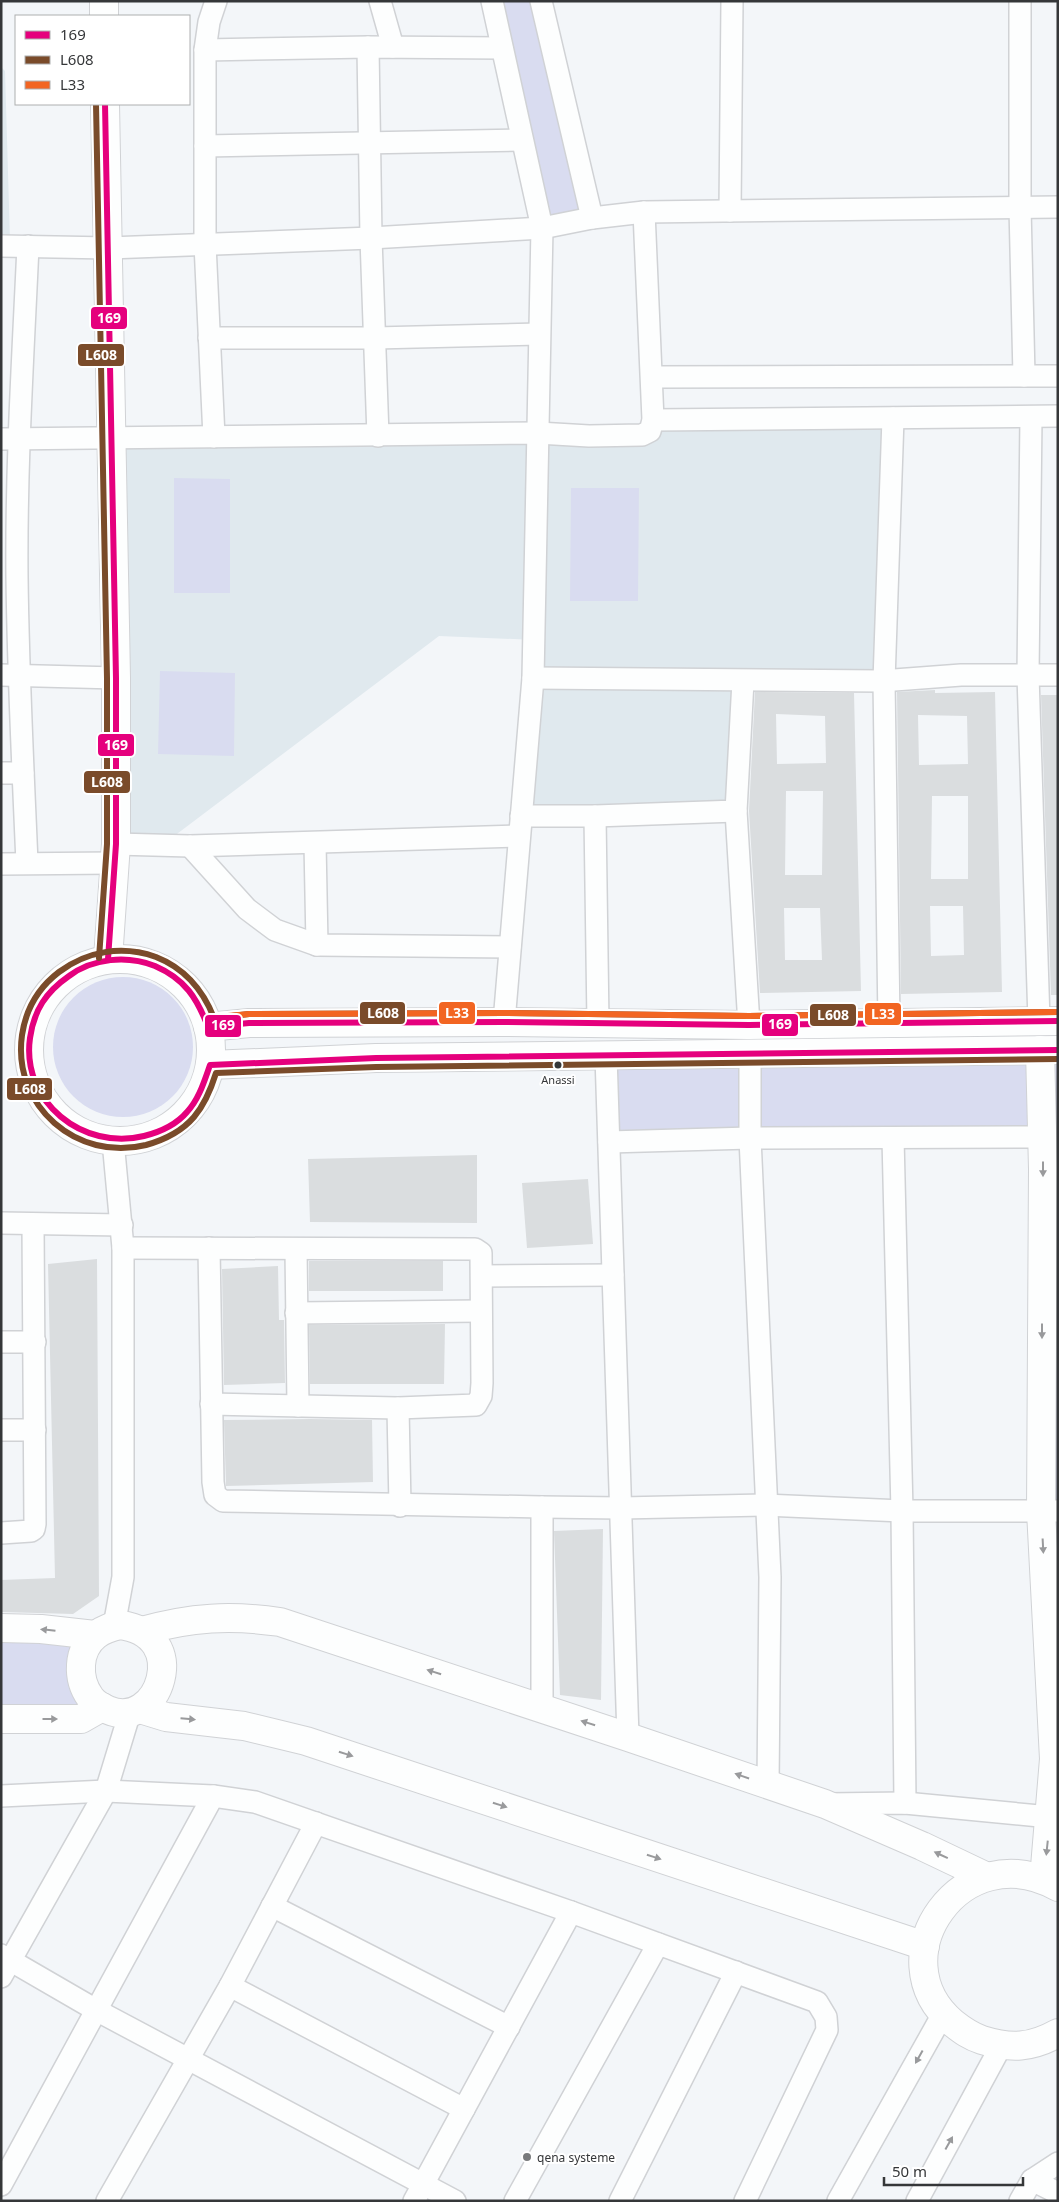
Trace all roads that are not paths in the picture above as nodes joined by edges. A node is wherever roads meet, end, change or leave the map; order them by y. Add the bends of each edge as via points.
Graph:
1 (104, 1) edge
2 (216, 1) edge
3 (380, 1) edge
4 (492, 1) edge
5 (541, 1) edge
6 (732, 1) edge
7 (1020, 1) edge
8 (104, 15) edge
9 (368, 47) junction
10 (393, 47) junction
11 (502, 48) junction
12 (204, 50) junction
13 (105, 105) edge
14 (522, 140) junction
15 (370, 143) junction
16 (205, 146) junction
17 (1020, 207) junction
18 (1058, 207) edge
19 (730, 211) junction
20 (644, 212) junction
21 (592, 218) junction
22 (542, 228) junction
23 (371, 238) junction
24 (205, 244) junction
25 (1, 246) edge
26 (28, 246) junction
27 (109, 248) junction
28 (539, 334) junction
29 (209, 338) junction
30 (375, 338) junction
31 (1024, 376) junction
32 (1058, 376) edge
33 (652, 377) junction
34 (1058, 416) edge
35 (1031, 417) junction
36 (892, 418) junction
37 (653, 420) junction
38 (538, 433) junction
39 (378, 436) junction
40 (214, 437) junction
41 (111, 438) junction
42 (10, 439) edge
43 (9, 574) edge
44 (10, 675) edge
45 (1028, 675) junction
46 (1058, 675) edge
47 (116, 678) junction
48 (533, 678) junction
49 (743, 681) junction
50 (884, 681) junction
51 (1, 773) edge
52 (23, 773) junction
53 (736, 811) junction
54 (595, 816) junction
55 (519, 826) junction
56 (315, 843) junction
57 (190, 846) junction
58 (116, 853) junction
59 (1, 864) edge
60 (27, 864) junction
61 (316, 945) junction
62 (510, 947) junction
63 (108, 959) junction
64 (1048, 1021) edge
65 (504, 1022) junction
66 (889, 1022) junction
67 (598, 1024) junction
68 (749, 1025) junction
69 (208, 1027) junction
70 (1049, 1050) edge
71 (750, 1053) junction
72 (606, 1056) junction
73 (210, 1065) junction
74 (1050, 1088) edge
75 (1043, 1137) junction
76 (750, 1138) junction
77 (893, 1138) junction
78 (113, 1141) junction
79 (609, 1142) junction
80 (1, 1224) edge
81 (34, 1224) junction
82 (122, 1225) junction
83 (123, 1248) junction
84 (209, 1248) junction
85 (296, 1249) junction
86 (613, 1275) junction
87 (482, 1276) junction
88 (480, 1311) junction
89 (296, 1313) junction
90 (1, 1342) edge
91 (35, 1342) junction
92 (211, 1404) junction
93 (298, 1406) junction
94 (398, 1408) junction
95 (1, 1430) edge
96 (35, 1430) junction
97 (766, 1505) junction
98 (400, 1506) junction
99 (542, 1507) junction
100 (621, 1508) junction
101 (902, 1511) junction
102 (1049, 1511) edge
103 (1, 1533) edge
104 (1, 1628) edge
105 (121, 1630) junction
106 (542, 1708) junction
107 (121, 1710) junction
108 (1, 1719) edge
109 (628, 1737) junction
110 (768, 1785) junction
111 (106, 1791) junction
112 (1, 1796) edge
113 (214, 1796) junction
114 (905, 1803) junction
115 (825, 1804) junction
116 (1050, 1817) junction
117 (316, 1823) junction
118 (985, 1876) junction
119 (1051, 1883) edge
120 (272, 1906) junction
121 (571, 1912) junction
122 (658, 1944) junction
123 (925, 1946) junction
124 (4, 1964) edge
125 (736, 1972) junction
126 (230, 1986) junction
127 (96, 2010) junction
128 (943, 2014) junction
129 (509, 2027) junction
130 (1058, 2033) edge
131 (1001, 2046) junction
132 (188, 2057) junction
133 (464, 2109) junction
134 (1058, 2162) edge
135 (1032, 2180) junction
136 (1, 2185) edge
137 (419, 2192) edge
138 (1058, 2193) edge
139 (107, 2201) edge
140 (455, 2201) edge
141 (515, 2201) edge
142 (620, 2201) edge
143 (745, 2201) edge
144 (838, 2201) edge
145 (917, 2201) edge
146 (1020, 2201) edge

1 - 8 street
2 - 12 street
3 - 10 street
4 - 11 street
5 - 21 street
6 - 19 street
7 - 17 street
9 - 10 street
9 - 12 street
9 - 15 street
10 - 11 street
11 - 14 street
12 - 16 street
13 - 27 street
14 - 15 street
14 - 22 street
15 - 16 street
15 - 23 street
16 - 24 street
17 - 18 street
17 - 19 street
17 - 31 street
19 - 20 street
20 - 21 street
20 - 33 street
21 - 22 street
22 - 23 street
22 - 28 street
23 - 24 street
23 - 30 street
24 - 27 street
24 - 29 street
25 - 26 street
26 - 27 street
26 - 42 street
27 - 41 street
28 - 30 street
28 - 38 street
29 - 30 street
29 - 40 street
30 - 39 street
31 - 32 street
31 - 33 street
33 - 37 street
34 - 35 street
35 - 36 street
35 - 45 street
36 - 37 street
36 - 50 street
37 - 38 street via 650,431 642,435
38 - 39 street
38 - 48 street
39 - 40 street
40 - 41 street
41 - 42 street
41 - 47 street
42 - 43 street
43 - 44 street
44 - 47 street
44 - 52 street
45 - 46 street
45 - 50 street via 961,675
45 - 64 street
47 - 58 street
48 - 49 street
48 - 55 street
49 - 50 street
49 - 53 street
50 - 66 street
51 - 52 street
52 - 60 street
53 - 54 street
53 - 68 street
54 - 55 street
54 - 67 street
55 - 56 street
55 - 62 street
56 - 57 street
56 - 61 street
57 - 58 street
57 - 61 street via 247,910 275,930
58 - 60 street
58 - 63 street
59 - 60 street
61 - 62 street
62 - 65 street
63 - 69 street via 141,961 171,974 195,997
63 - 78 street via 74,970 48,992 32,1024 28,1058 39,1092 61,1120 92,1137
64 - 66 street
65 - 67 street
65 - 69 street via 249,1023
66 - 68 street
67 - 68 street
69 - 73 street
70 - 71 street
70 - 74 street
71 - 72 street
71 - 76 street
72 - 73 street via 376,1058
72 - 79 street
73 - 78 street via 202,1091 186,1113 164,1130 139,1139
74 - 75 street
75 - 77 street
75 -> 102 street
76 - 77 street
76 - 79 street
76 - 97 street
77 - 101 street
78 - 82 street
79 - 86 street
80 - 81 street
81 - 82 street
81 - 91 street
82 - 83 street
83 - 84 street
83 - 105 street
84 - 85 street
84 - 92 street
85 - 87 street via 475,1249 481,1253
85 - 89 street
86 - 87 street
86 - 100 street
87 - 88 street
88 - 89 street
88 - 94 street via 482,1384 476,1405
89 - 93 street
90 - 91 street
91 - 96 street
92 - 93 street
92 - 98 street via 215,1495 223,1501
93 - 94 street
94 - 98 street
95 - 96 street
96 - 103 street via 34,1529
97 - 100 street
97 - 101 street
97 - 110 street via 770,1577
98 - 99 street
99 - 100 street
99 - 106 street
100 - 109 street
101 - 102 street
101 - 114 street
102 -> 116 street via 1054,1760
105 -> 104 street
106 -> 105 street via 280,1622 237,1617 201,1618
105 - 107 street via 154,1641 162,1665 158,1688
105 - 107 street via 86,1646 80,1672 83,1687 92,1700
109 -> 106 street
108 -> 107 street via 81,1719
107 - 111 street via 121,1743
107 -> 123 street via 244,1726 306,1741
110 -> 109 street
110 - 115 street
111 - 112 street
111 - 113 street
111 - 124 street
113 - 117 street via 255,1802
113 - 127 street
114 - 115 street
114 - 116 street
118 -> 115 street
116 -> 119 street
117 - 120 street
117 - 121 street
118 - 119 street via 1015,1873
118 - 123 street via 956,1891 935,1916
120 - 126 street
120 - 129 street
121 - 122 street
121 - 129 street
122 - 125 street
122 - 141 street
123 - 128 street via 927,1982
124 - 127 street
125 - 142 street
125 - 143 street via 817,2002 826,2018 827,2030
126 - 132 street
126 - 133 street
127 - 132 street
127 - 136 street
128 - 131 street via 969,2036
128 -> 144 street
129 - 133 street
130 - 131 street via 1023,2046
145 -> 131 street
132 - 137 street
132 - 139 street
133 - 137 street
134 - 135 street
135 - 138 street
135 - 146 street
137 - 140 street

